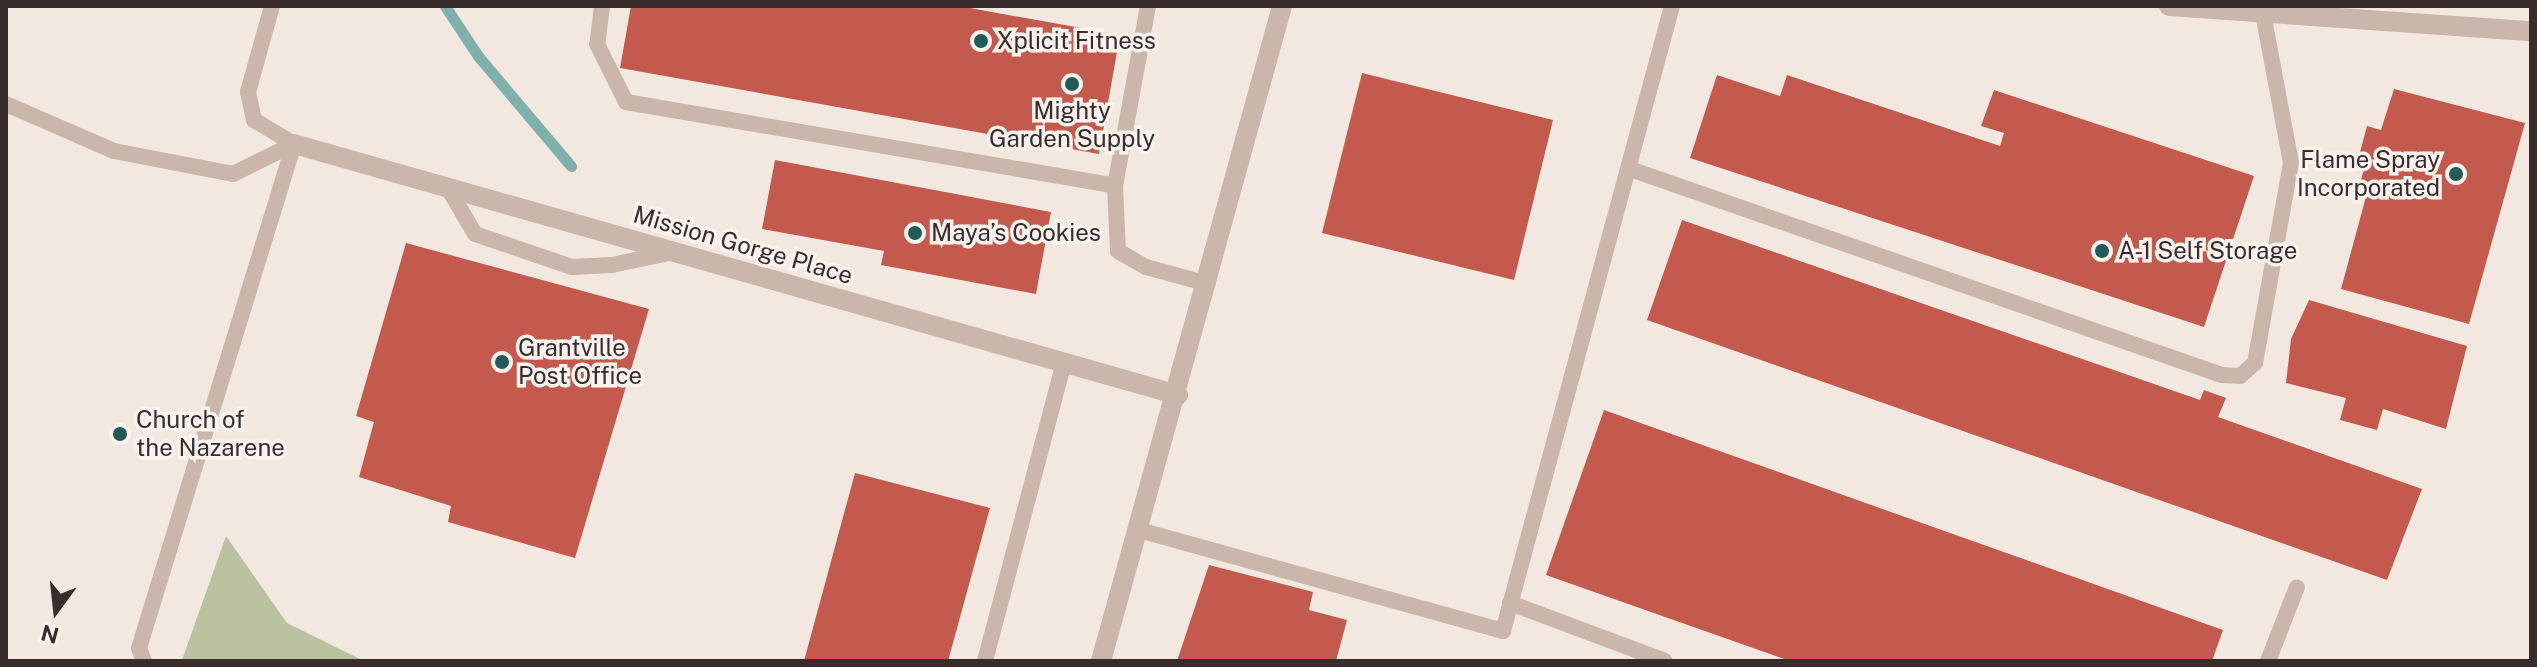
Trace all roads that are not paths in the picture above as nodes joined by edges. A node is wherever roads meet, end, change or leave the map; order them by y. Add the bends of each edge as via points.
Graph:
1 (272, 6) edge
2 (602, 6) edge
3 (1148, 6) edge
4 (1282, 6) edge
5 (1672, 6) edge
6 (2169, 6) edge
7 (2263, 14) junction
8 (2531, 31) edge
9 (6, 104) edge
10 (294, 144) junction
11 (1630, 169) junction
12 (1115, 186) junction
13 (448, 188) junction
14 (675, 252) junction
15 (1208, 284) junction
16 (1064, 363) junction
17 (1178, 395) junction
18 (1139, 530) junction
19 (2297, 587) dead end
20 (1510, 603) junction
21 (144, 661) edge
22 (985, 661) edge
23 (1101, 661) edge
24 (1665, 661) edge
25 (2268, 661) edge

1 - 10 lane via 248,92 254,120
2 - 12 lane via 597,44 626,102
3 - 12 lane
4 - 15 street
5 - 11 lane
6 - 7 street
7 - 8 street
7 - 11 lane via 2291,163 2255,363 2240,376 2222,375
9 - 10 lane via 114,151 233,174
10 - 13 street, Mission Gorge Place
10 - 21 lane via 139,648
11 - 20 lane
12 - 15 lane via 1118,251 1146,267
13 - 14 street, Mission Gorge Place
13 - 14 lane via 475,234 572,267
14 - 16 street, Mission Gorge Place
15 - 17 street
16 - 17 street, Mission Gorge Place
16 - 22 lane
17 - 18 street
18 - 20 lane via 1503,631
18 - 23 street
19 - 25 lane
20 - 24 lane

